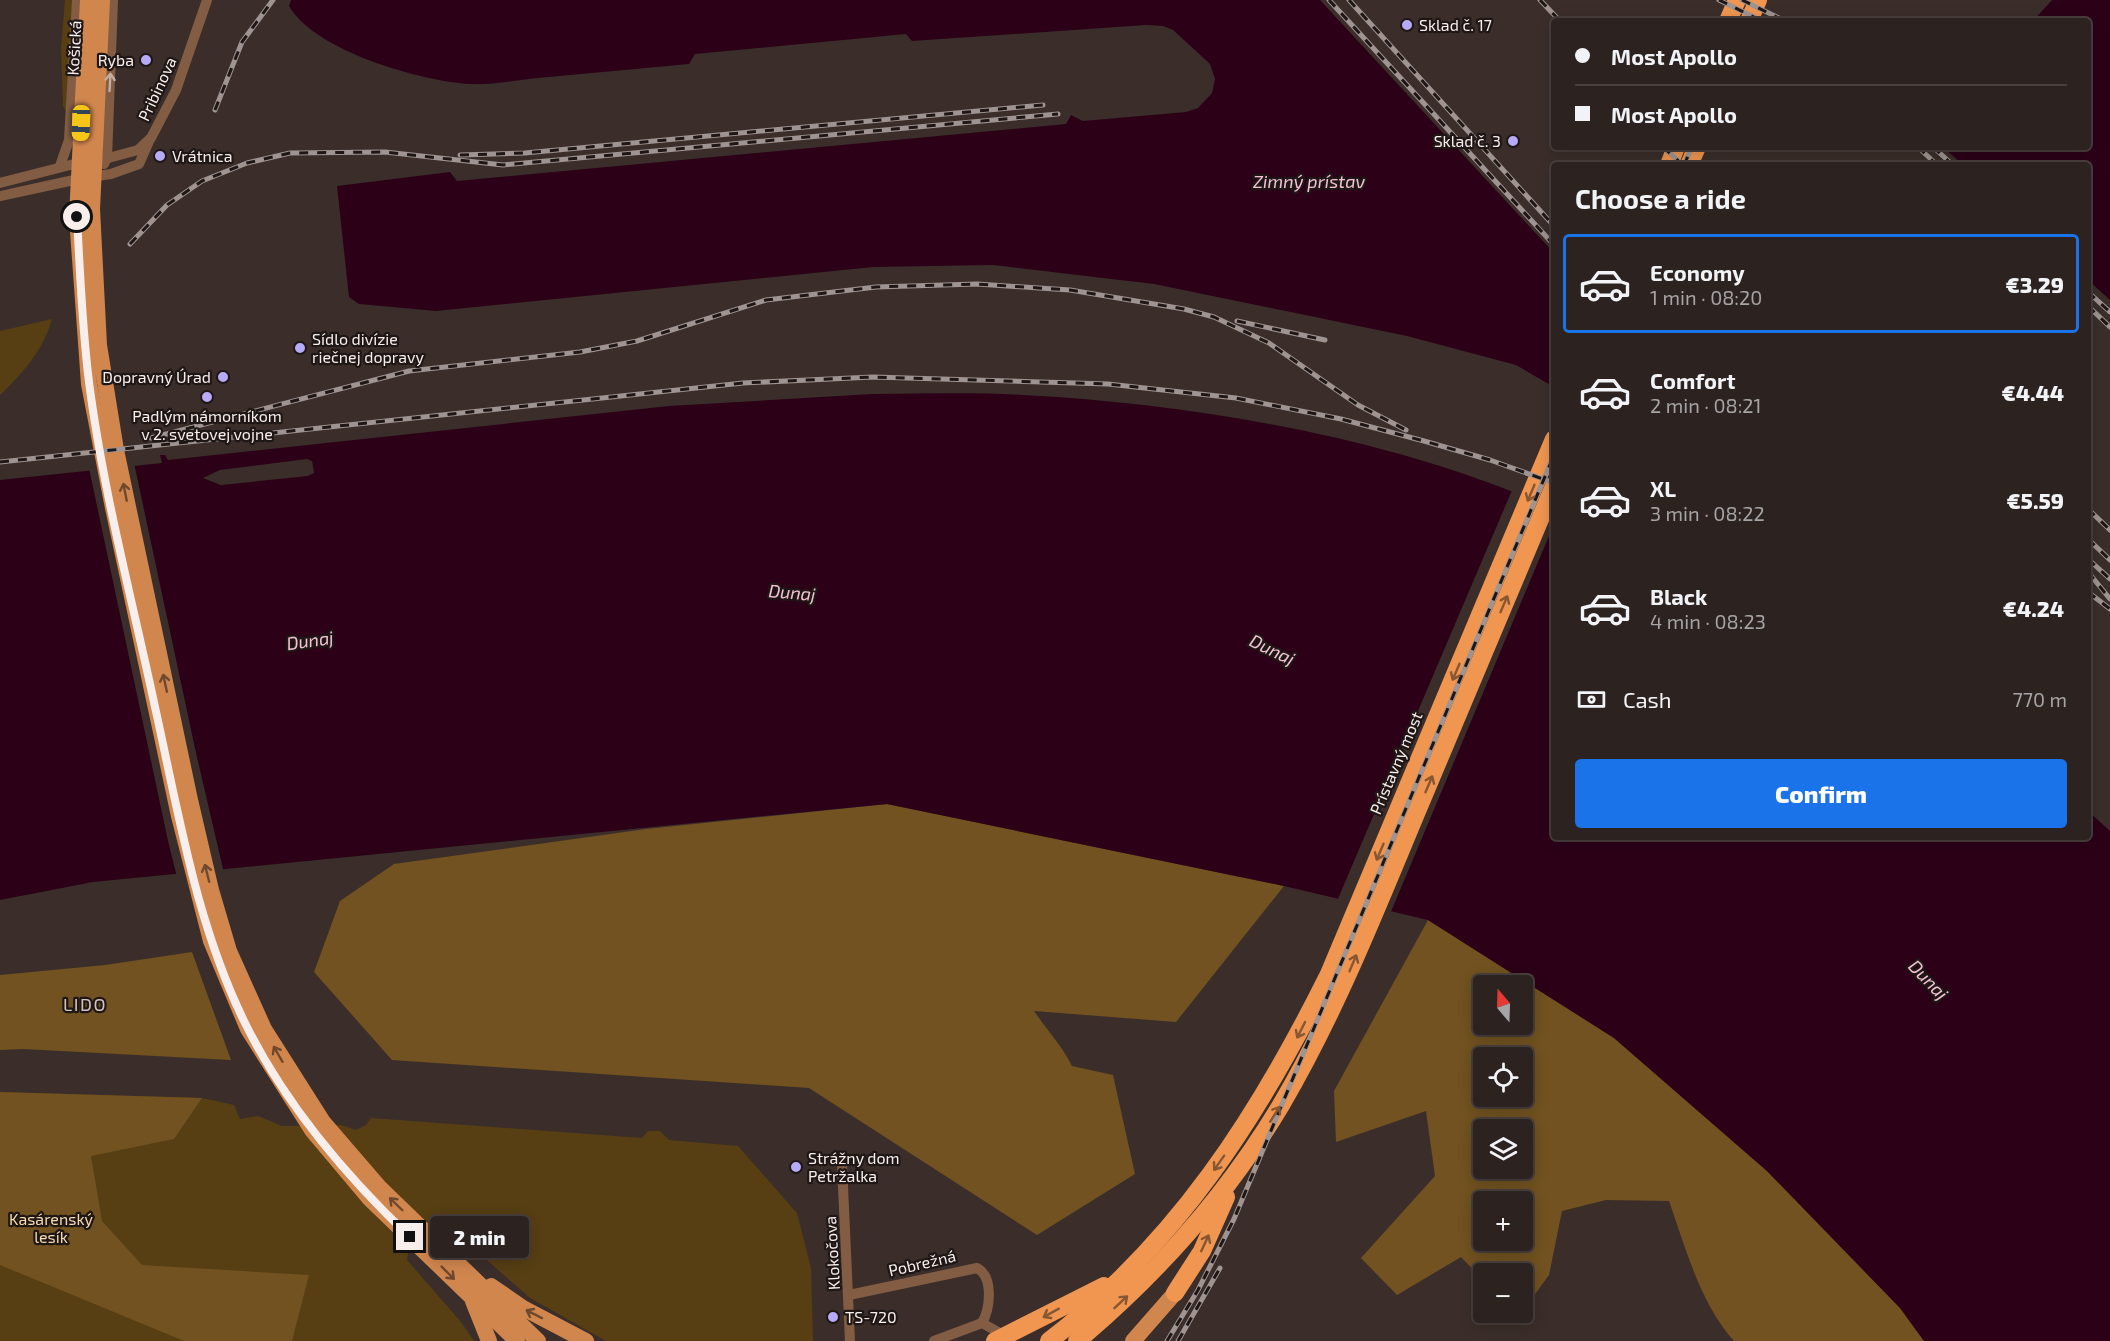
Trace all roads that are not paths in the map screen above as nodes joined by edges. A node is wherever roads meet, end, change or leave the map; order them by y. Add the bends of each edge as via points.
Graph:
1 (77, 0) edge
2 (88, 0) edge
3 (102, 0) edge
4 (113, 0) edge
5 (207, 0) edge
6 (1737, 0) edge
7 (1758, 0) edge
8 (1729, 18) edge
9 (1750, 18) edge
10 (88, 123) junction
11 (151, 138) junction
12 (104, 159) junction
13 (74, 164) dead end
14 (60, 166) junction
15 (74, 180) dead end
16 (0, 183) edge
17 (0, 196) edge
18 (1551, 446) edge
19 (1551, 493) edge
20 (1242, 1163) junction
21 (842, 1164) dead end
22 (431, 1247) junction
23 (457, 1262) junction
24 (1122, 1277) junction
25 (1175, 1293) junction
26 (849, 1295) junction
27 (472, 1297) junction
28 (982, 1323) junction
29 (1085, 1339) edge
30 (489, 1341) edge
31 (517, 1341) edge
32 (538, 1341) edge
33 (586, 1341) edge
34 (850, 1341) edge
35 (933, 1341) edge
36 (995, 1341) edge
37 (1014, 1341) edge
38 (1049, 1341) edge
39 (1133, 1341) edge
40 (1146, 1341) edge

1 - 14 street, Košická via 69,140
2 - 10 main road, Košická
3 - 10 main road, Košická
12 -> 4 street
5 - 11 street, Pribinova via 176,90
6 - 8 highway
7 - 9 highway
10 - 22 main road via 96,313 106,393 217,913 249,999 309,1103
11 - 12 street, Pribinova via 138,150
11 - 12 street via 144,159 132,167 97,176
13 - 14 street
14 - 16 street
15 - 17 street
18 -> 24 highway, Prístavný most via 1329,974 1264,1097 1212,1174
20 -> 19 highway via 1280,1106 1318,1035 1368,927
25 -> 20 highway via 1202,1251
29 -> 20 highway via 1194,1226
21 - 26 street, Klokočova
22 - 23 main road
22 -> 27 main road
23 - 32 main road
33 -> 23 main road via 523,1308
24 -> 36 highway
24 - 38 highway
25 - 39 main road
25 - 40 main road
26 - 28 street, Pobrežná via 972,1267 982,1270 987,1280 988,1312
26 - 34 street, Klokočova
27 - 30 main road
27 - 31 main road
28 - 35 street
28 - 37 street

